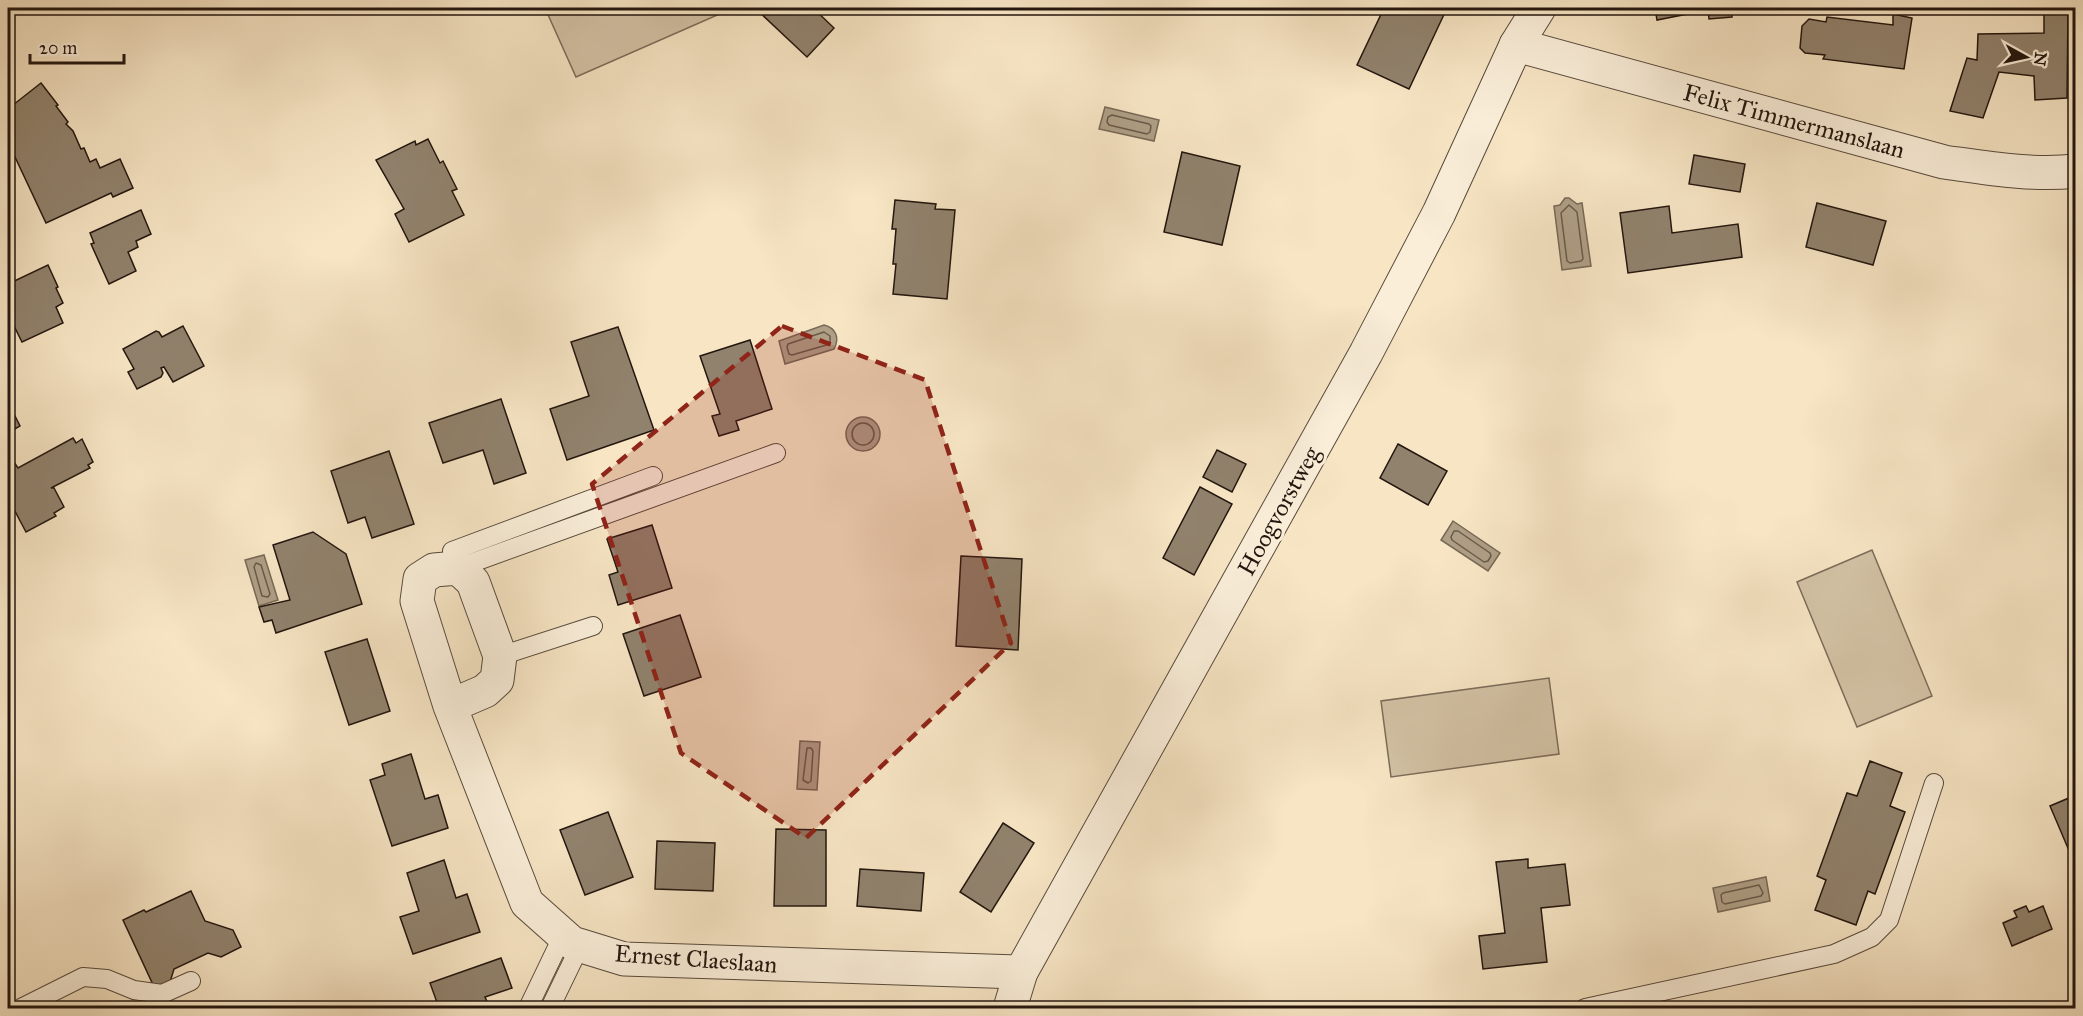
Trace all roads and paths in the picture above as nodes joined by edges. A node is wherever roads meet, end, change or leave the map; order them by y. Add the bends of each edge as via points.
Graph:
1 (1539, 8) edge
2 (1516, 45) junction
3 (2076, 171) edge
4 (776, 453) dead end
5 (653, 476) dead end
6 (458, 568) junction
7 (593, 626) dead end
8 (500, 656) junction
9 (450, 706) junction
10 (1934, 783) dead end
11 (571, 940) junction
12 (1021, 972) junction
13 (190, 981) dead end
14 (21, 1008) edge
15 (528, 1008) edge
16 (550, 1008) edge
17 (1010, 1008) edge
18 (1585, 1008) edge

1 - 2 street, Hoogvorstweg
2 - 3 street, Felix Timmermanslaan via 1944,162 2012,171
2 - 12 street, Hoogvorstweg via 1439,213 1366,353
4 - 6 lane
5 - 6 lane via 452,551
6 - 8 street via 473,582
6 - 9 street, Ernest Claeslaan via 434,570 420,579 417,601
7 - 8 lane
8 - 9 street via 497,680 485,691
9 - 11 street, Ernest Claeslaan via 527,903
10 - 18 lane via 1889,920 1872,937 1834,954
11 - 12 street, Ernest Claeslaan via 624,960
11 - 15 lane
11 - 16 lane
12 - 17 street, Hoogvorstweg
13 - 14 lane via 162,994 134,990 107,979 83,977

